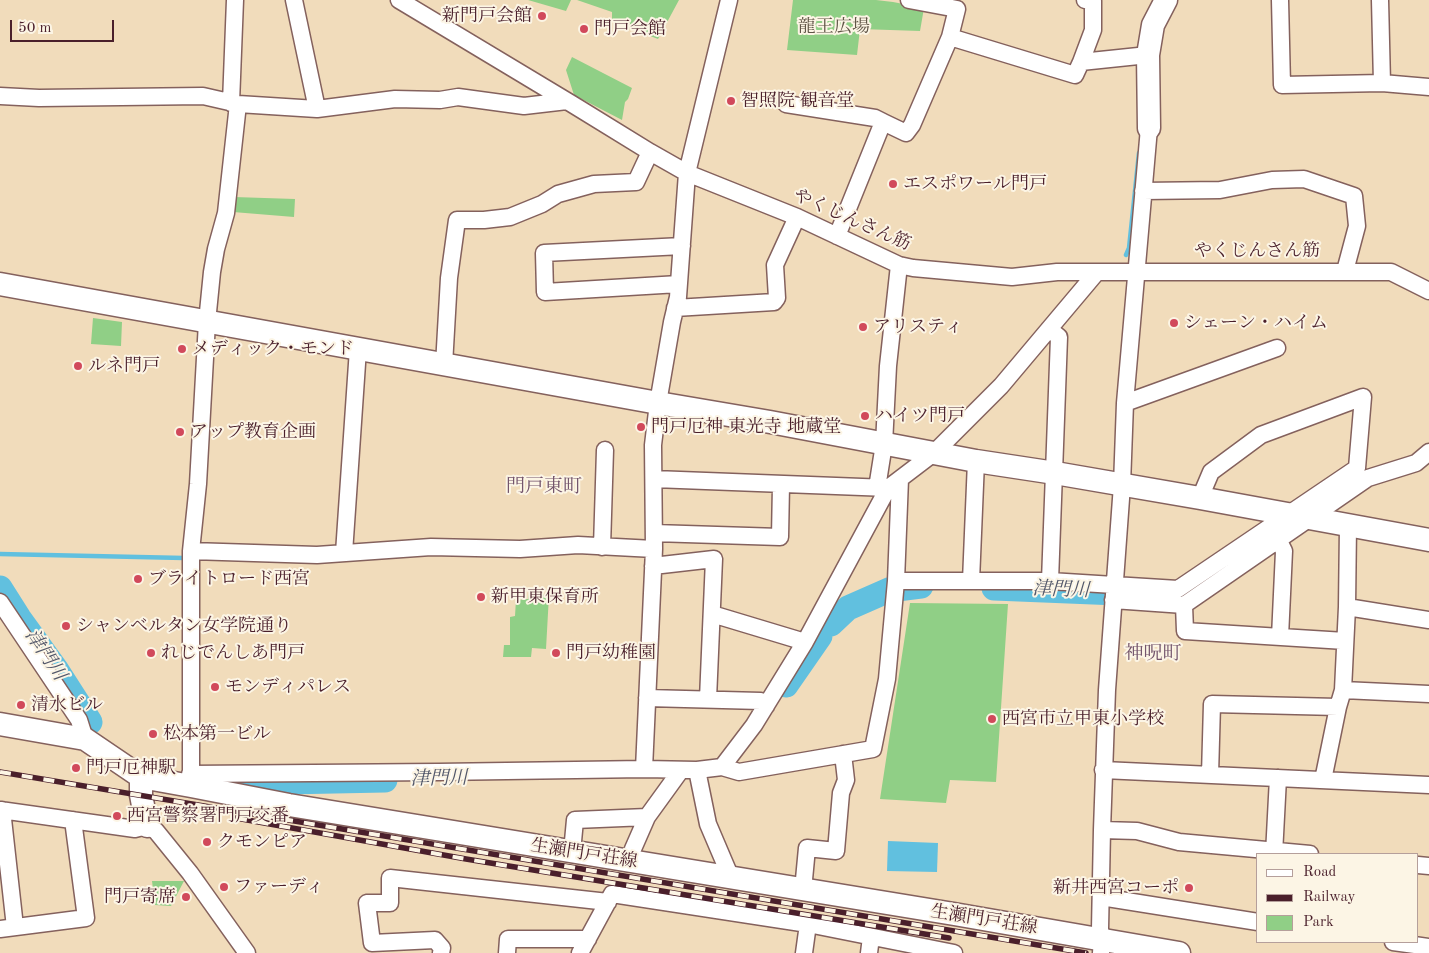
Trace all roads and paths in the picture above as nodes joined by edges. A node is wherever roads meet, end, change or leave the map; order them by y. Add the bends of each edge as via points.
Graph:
1 (235, 0) edge
2 (294, 0) edge
3 (729, 0) edge
4 (909, 0) edge
5 (1085, 0) edge
6 (1166, 0) edge
7 (1280, 0) edge
8 (1380, 0) edge
9 (403, 1) edge
10 (958, 5) edge
11 (950, 37) junction
12 (1148, 55) junction
13 (1081, 62) junction
14 (1382, 83) junction
15 (1429, 87) edge
16 (0, 96) edge
17 (567, 100) junction
18 (235, 103) junction
19 (786, 104) dead end
20 (317, 109) junction
21 (883, 122) junction
22 (1149, 128) joint
23 (650, 152) junction
24 (687, 173) junction
25 (1144, 190) junction
26 (796, 217) junction
27 (837, 236) junction
28 (682, 246) junction
29 (899, 266) junction
30 (1345, 271) junction
31 (1097, 272) junction
32 (1135, 272) junction
33 (0, 284) edge
34 (679, 284) junction
35 (1429, 291) edge
36 (675, 308) junction
37 (208, 322) junction
38 (1049, 328) junction
39 (1277, 348) dead end
40 (358, 349) junction
41 (444, 364) junction
42 (658, 403) junction
43 (1125, 403) junction
44 (884, 444) junction
45 (605, 450) dead end
46 (1429, 452) edge
47 (934, 453) junction
48 (976, 461) junction
49 (1055, 473) junction
50 (654, 479) junction
51 (781, 485) junction
52 (888, 485) junction
53 (1122, 485) junction
54 (1200, 498) junction
55 (1287, 515) junction
56 (1310, 519) junction
57 (1348, 526) junction
58 (1278, 539) junction
59 (1429, 540) edge
60 (654, 541) junction
61 (602, 547) junction
62 (191, 552) junction
63 (344, 553) junction
64 (653, 566) junction
65 (972, 581) junction
66 (1050, 581) junction
67 (896, 587) junction
68 (1114, 593) junction
69 (0, 602) edge
70 (1184, 605) junction
71 (1347, 607) junction
72 (712, 614) junction
73 (1429, 620) edge
74 (1280, 637) junction
75 (1345, 641) junction
76 (805, 642) junction
77 (1343, 690) junction
78 (1429, 694) edge
79 (647, 698) junction
80 (708, 700) junction
81 (766, 706) junction
82 (1338, 707) junction
83 (0, 724) edge
84 (85, 739) junction
85 (843, 754) junction
86 (722, 767) junction
87 (644, 768) junction
88 (681, 770) junction
89 (697, 770) junction
90 (1103, 770) junction
91 (1210, 775) junction
92 (141, 776) junction
93 (1281, 778) junction
94 (190, 780) junction
95 (1323, 780) junction
96 (1429, 785) edge
97 (1, 810) edge
98 (647, 817) junction
99 (73, 820) junction
100 (147, 826) junction
101 (1102, 830) junction
102 (572, 852) junction
103 (1278, 853) edge
104 (630, 861) junction
105 (731, 878) junction
106 (803, 890) junction
107 (1101, 897) junction
108 (608, 902) junction
109 (1256, 922) edge
110 (808, 924) junction
111 (8, 928) edge
112 (1400, 943) edge
113 (870, 945) edge
114 (584, 946) edge
115 (1102, 946) edge
116 (1429, 947) edge
117 (382, 948) edge
118 (933, 951) edge
119 (247, 953) edge
120 (441, 953) edge
121 (507, 953) edge
122 (804, 953) edge
123 (954, 953) edge
124 (1179, 953) edge

1 - 18 street
2 - 20 street
3 - 24 street
4 - 10 street
5 - 13 street via 1093,1 1093,30
6 - 12 street via 1153,24
7 - 14 street via 1282,85
8 - 14 street
9 - 17 street, やくじんさん筋
10 - 11 street
11 - 13 street via 1075,75
11 - 21 street via 906,133
12 - 13 street
12 - 22 street
14 - 15 street
16 - 18 street via 203,96
17 - 20 street via 524,106 458,97 395,99
17 - 23 street, やくじんさん筋
18 - 20 street
18 - 37 street via 226,213 212,272
19 - 21 street
21 - 27 street
22 - 25 street
23 - 24 street, やくじんさん筋
23 - 41 street via 636,182 594,184 558,194 510,217 457,220
24 - 26 street, やくじんさん筋
24 - 28 street
25 - 30 street via 1220,190 1272,180 1304,179 1354,196 1357,226
25 - 32 street
26 - 27 street, やくじんさん筋
26 - 36 street via 775,265 777,298 774,302
27 - 29 street, やくじんさん筋
28 - 34 street
28 - 34 street via 544,253 545,292
29 - 31 street, やくじんさん筋 via 1012,277
29 - 44 street via 888,366
30 - 32 street, やくじんさん筋
30 - 35 street, やくじんさん筋 via 1391,272
31 - 32 street, やくじんさん筋
31 - 38 street
32 - 43 street
33 - 37 street
34 - 36 street
36 - 42 street
37 - 40 street
37 - 62 street
38 - 47 street via 1001,386
38 - 49 street via 1059,337
39 - 43 street
40 - 41 street
40 - 63 street
41 - 42 street
42 - 44 street
42 - 50 street via 653,444
43 - 53 street
44 - 47 street
44 - 52 street
45 - 61 street
46 - 56 street via 1416,463 1368,478
47 - 48 street
47 - 52 street
48 - 49 street
48 - 65 street
49 - 53 street
49 - 66 street
50 - 51 street
50 - 60 street
51 - 52 street
51 - 60 street via 780,537
52 - 67 street
52 - 76 street
53 - 54 street
53 - 68 street
54 - 55 street
54 - 55 street via 1211,472 1261,435 1363,397 1357,468
55 - 56 street
55 - 68 street via 1178,589
56 - 57 street
56 - 58 street
57 - 59 street
57 - 71 street
58 - 70 street
58 - 74 street via 1284,551
60 - 61 street
60 - 64 street
61 - 63 street via 431,547
62 - 63 street
62 - 94 street
64 - 72 street via 714,559
64 - 79 street
65 - 66 street
65 - 67 street
66 - 68 street
67 - 85 street via 887,679 873,749
68 - 70 street
68 - 90 street
69 - 84 street via 80,720
70 - 74 street via 1185,632
71 - 73 street
71 - 75 street
72 - 76 street
72 - 80 street
74 - 75 street
75 - 77 street
76 - 81 street
77 - 78 street
77 - 82 street
79 - 80 street
79 - 87 street
80 - 81 street via 761,701
81 - 86 street
82 - 91 street via 1212,704
82 - 95 street
83 - 84 street, 生瀬門戸荘線
84 - 92 street, 生瀬門戸荘線
85 - 86 street via 739,772
85 - 106 street via 846,780 841,793 836,851 807,848
86 - 89 street
87 - 88 street
87 - 94 street
88 - 89 street
88 - 98 street
89 - 105 street via 708,824
90 - 91 street
90 - 101 street
91 - 93 street
92 - 94 street, 生瀬門戸荘線
92 - 100 street
93 - 95 street
93 - 103 street
94 - 102 street, 生瀬門戸荘線 via 289,805
95 - 96 street
97 - 99 street
97 - 111 street
98 - 102 street via 575,820
98 - 104 street
99 - 100 street via 135,829
99 - 111 street via 86,918
100 - 119 street via 156,831 190,873
101 - 103 street via 1138,831 1179,842
101 - 107 street
102 - 104 street, 生瀬門戸荘線
104 - 105 street, 生瀬門戸荘線
105 - 106 street, 生瀬門戸荘線
106 - 115 street, 生瀬門戸荘線
107 - 109 street
107 - 115 street
108 - 110 street via 612,894
108 - 114 street
108 - 117 street via 390,878 390,903 367,904 372,943
110 - 113 street
110 - 122 street
112 - 116 street
113 - 118 street
114 - 121 street via 508,939
115 - 124 street, 生瀬門戸荘線
117 - 120 street via 435,940 442,948
118 - 123 street

